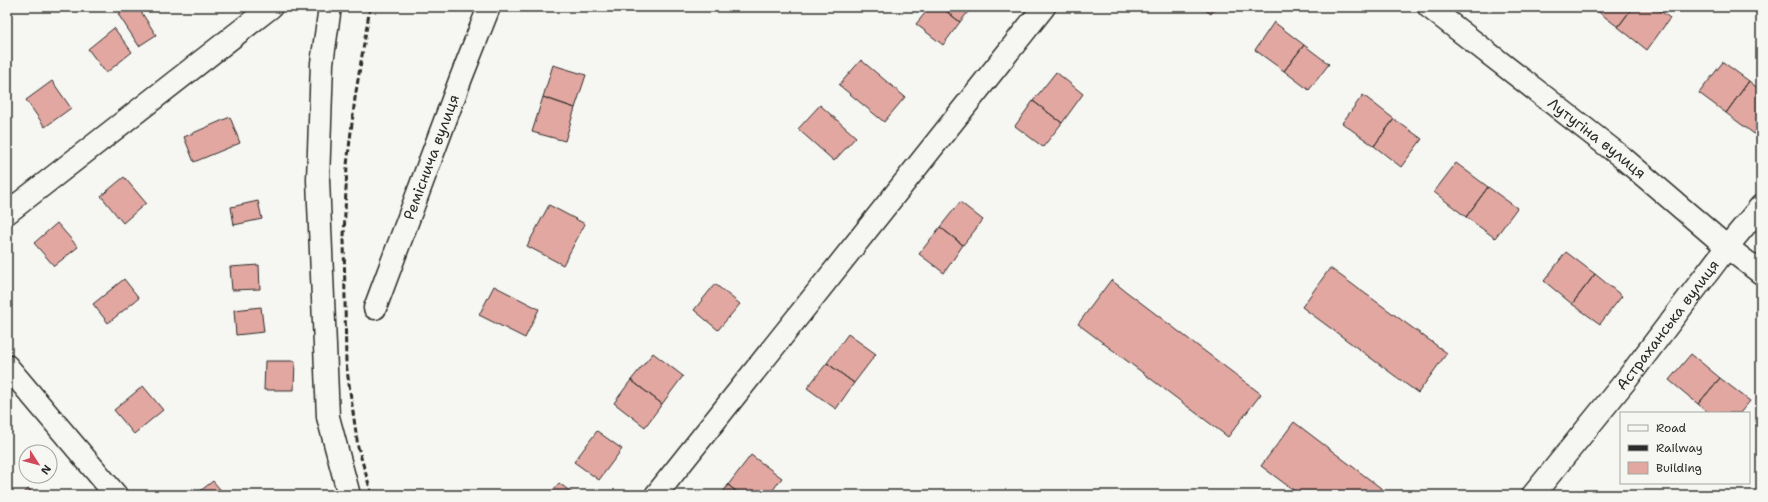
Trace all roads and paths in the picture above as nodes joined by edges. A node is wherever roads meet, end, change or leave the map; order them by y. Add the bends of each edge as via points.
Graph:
1 (270, 7) edge
2 (330, 7) edge
3 (489, 7) edge
4 (1044, 7) edge
5 (1429, 7) edge
6 (1761, 206) edge
7 (7, 213) edge
8 (1727, 247) junction
9 (1761, 273) edge
10 (375, 308) dead end
11 (7, 366) edge
12 (116, 495) edge
13 (349, 495) edge
14 (656, 495) edge
15 (1533, 495) edge

1 - 7 street
2 - 13 street via 322,63 318,187 328,417
3 - 10 street, Реміснича вулиця
4 - 14 street
5 - 8 street, Лутугіна вулиця via 1624,158
6 - 8 street, Астраханська вулиця
8 - 9 street, Лутугіна вулиця
8 - 15 street, Астраханська вулиця via 1627,379
11 - 12 street

